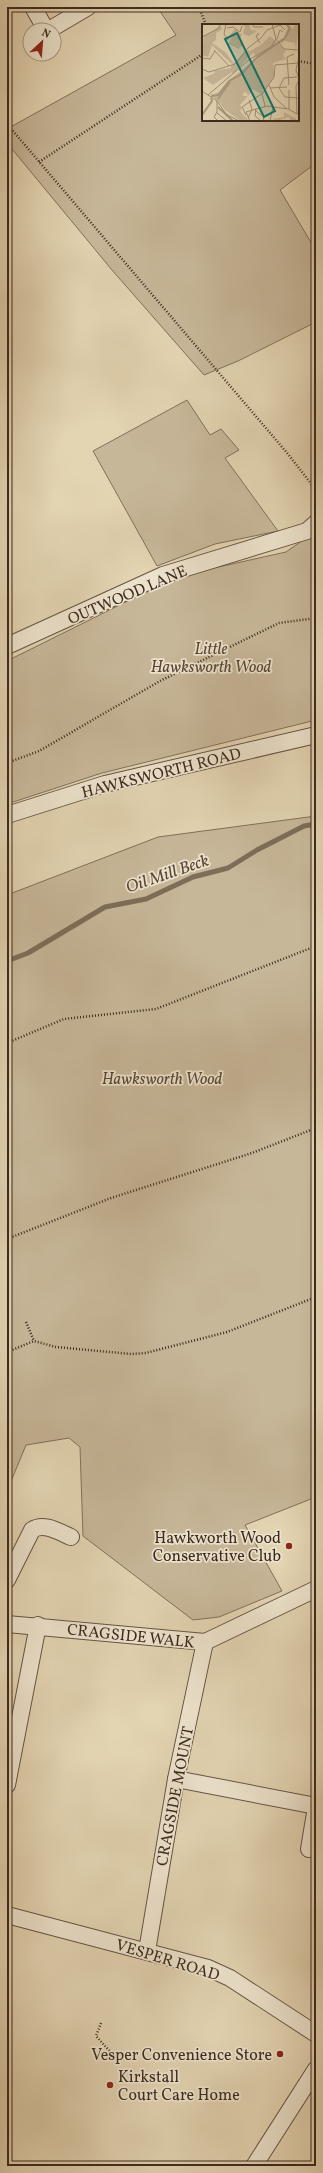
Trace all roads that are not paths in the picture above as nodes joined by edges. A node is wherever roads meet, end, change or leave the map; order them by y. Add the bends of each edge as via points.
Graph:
1 (33, 7) edge
2 (88, 7) edge
3 (43, 22) edge
4 (62, 23) edge
5 (316, 523) edge
6 (7, 646) edge
7 (316, 735) edge
8 (7, 815) edge
9 (71, 1537) dead end
10 (7, 1580) edge
11 (316, 1589) edge
12 (7, 1624) edge
13 (38, 1625) junction
14 (205, 1642) junction
15 (176, 1779) junction
16 (7, 1785) edge
17 (316, 1806) edge
18 (309, 1849) dead end
19 (7, 1915) edge
20 (147, 1951) junction
21 (316, 2034) edge
22 (316, 2069) edge
23 (254, 2166) edge

1 - 3 street
2 - 4 street
5 - 6 street, OUTWOOD LANE via 307,531 163,575
7 - 8 street, HAWKSWORTH ROAD via 105,784
9 - 10 street via 47,1527 38,1526 32,1530
11 - 14 street, CRAGSIDE WALK
12 - 13 street, CRAGSIDE WALK
13 - 14 street, CRAGSIDE WALK
13 - 16 street
14 - 15 street, CRAGSIDE MOUNT
15 - 17 street
15 - 20 street, CRAGSIDE MOUNT
17 - 18 street
19 - 20 street, VESPER ROAD
20 - 21 street, VESPER ROAD via 208,1968 230,1978
22 - 23 street

